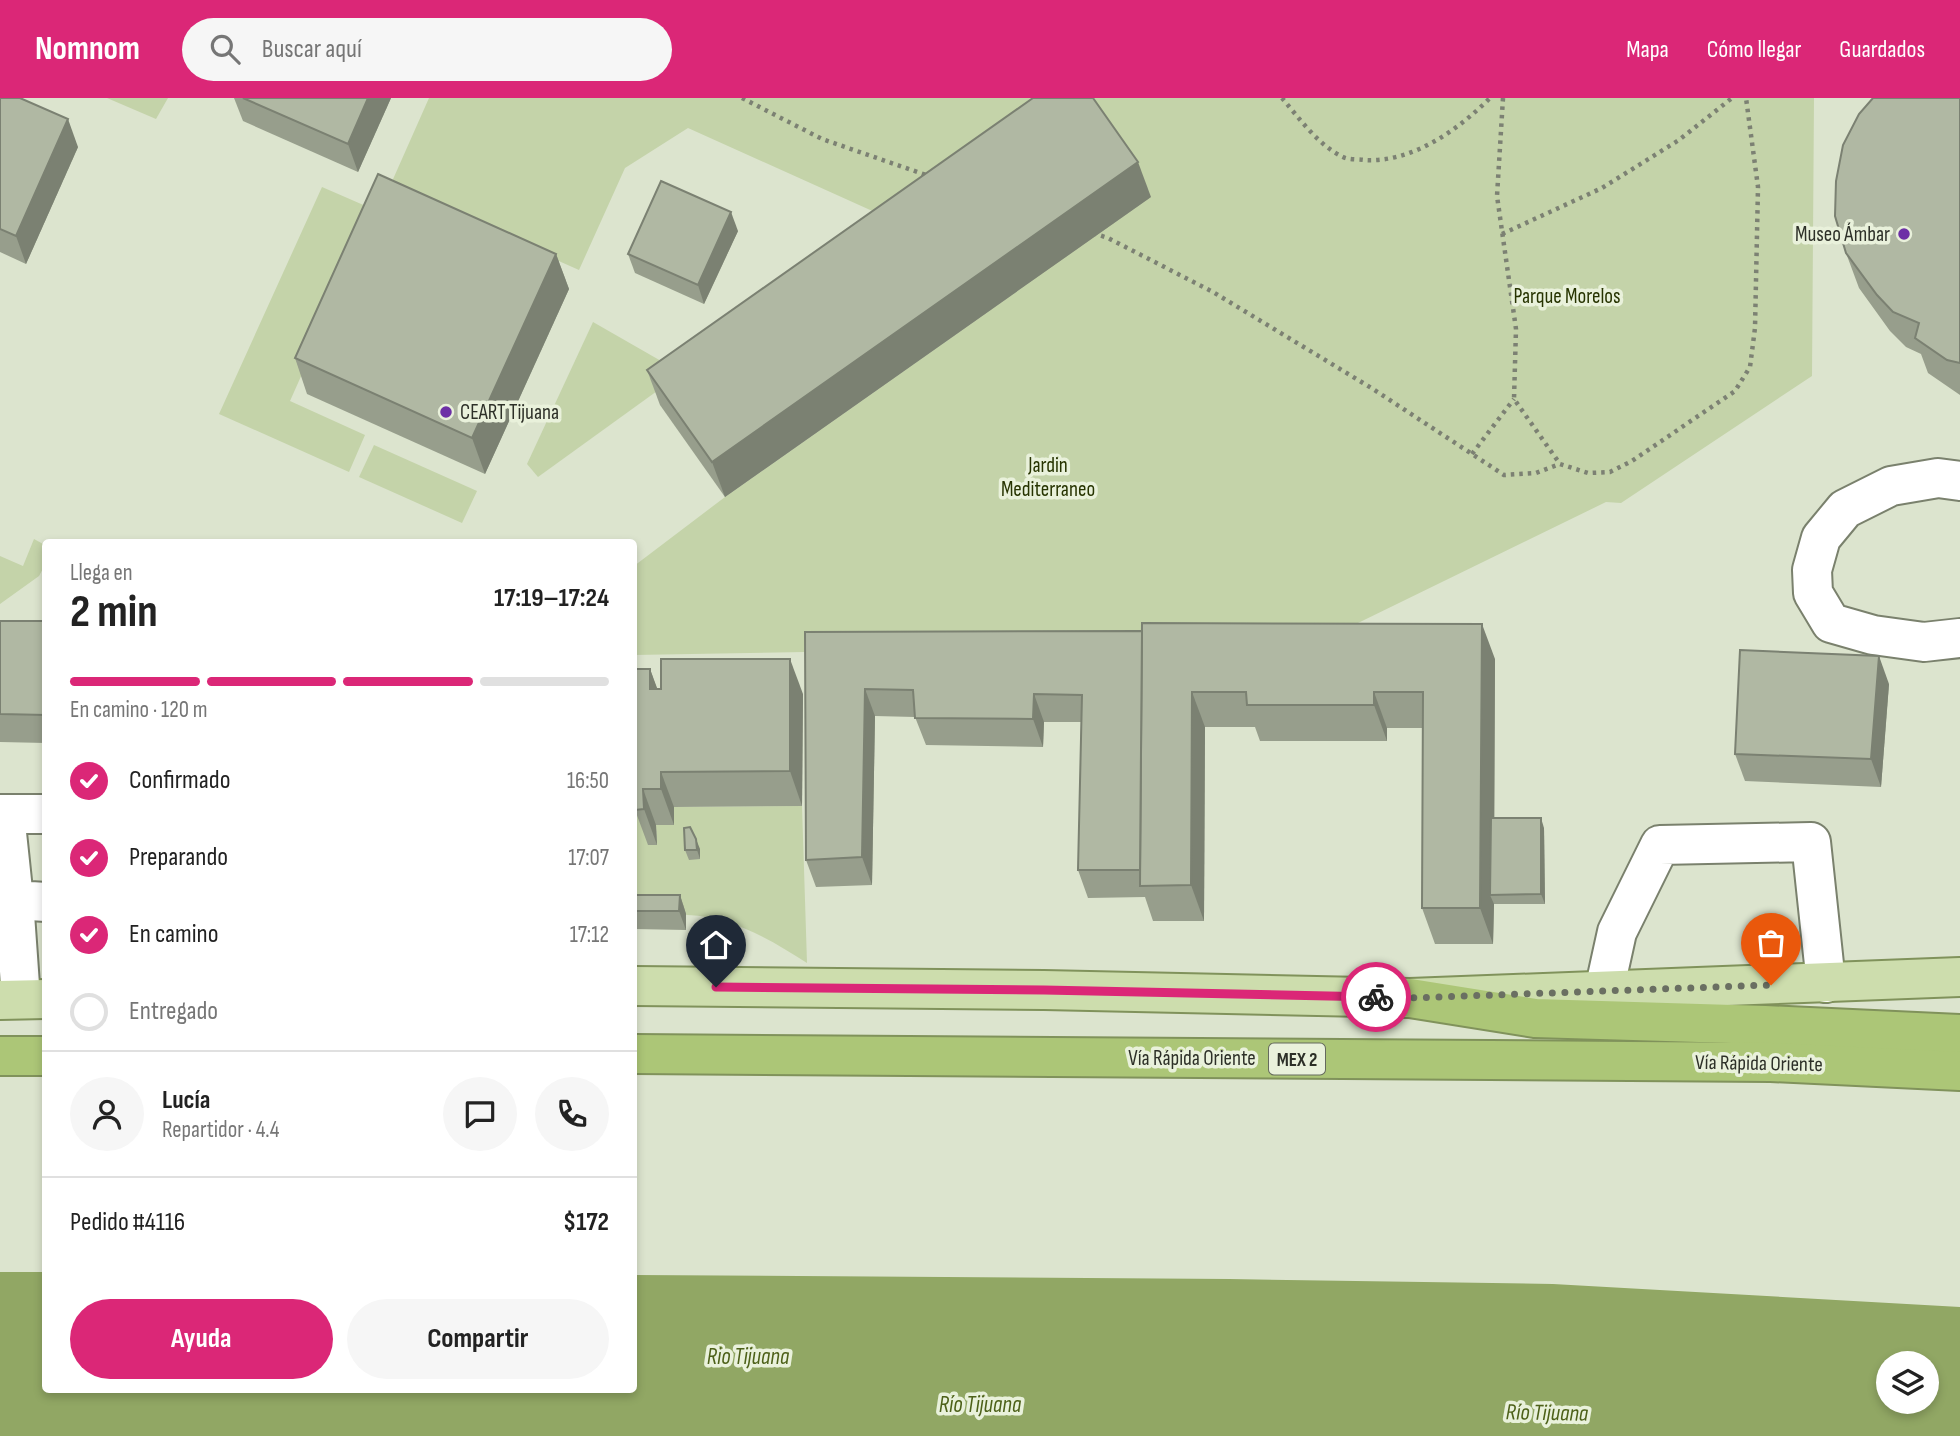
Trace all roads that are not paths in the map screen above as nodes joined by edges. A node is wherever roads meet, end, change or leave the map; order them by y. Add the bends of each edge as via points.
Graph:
1 (1960, 481) edge
2 (1960, 638) edge
3 (3, 814) edge
4 (42, 814) edge
5 (30, 901) edge
6 (1960, 977) edge
7 (1826, 983) junction
8 (637, 986) edge
9 (1605, 991) junction
10 (1410, 998) junction
11 (22, 999) edge
12 (1960, 1034) edge
13 (637, 1054) edge
14 (0, 1056) edge
15 (42, 1056) edge
16 (1960, 1071) edge

1 - 2 lane via 1938,478 1891,486 1845,509 1821,538 1812,570 1813,593 1832,623 1924,642
3 - 4 lane
3 - 5 lane
5 - 11 lane
6 - 7 main road
7 - 9 main road
7 - 9 lane via 1811,842 1660,845 1617,932
8 - 10 main road
9 - 10 main road
10 - 12 highway via 1535,1018
13 - 16 highway, Vía Rápida Oriente / MEX 2 via 1771,1062
14 - 15 highway

